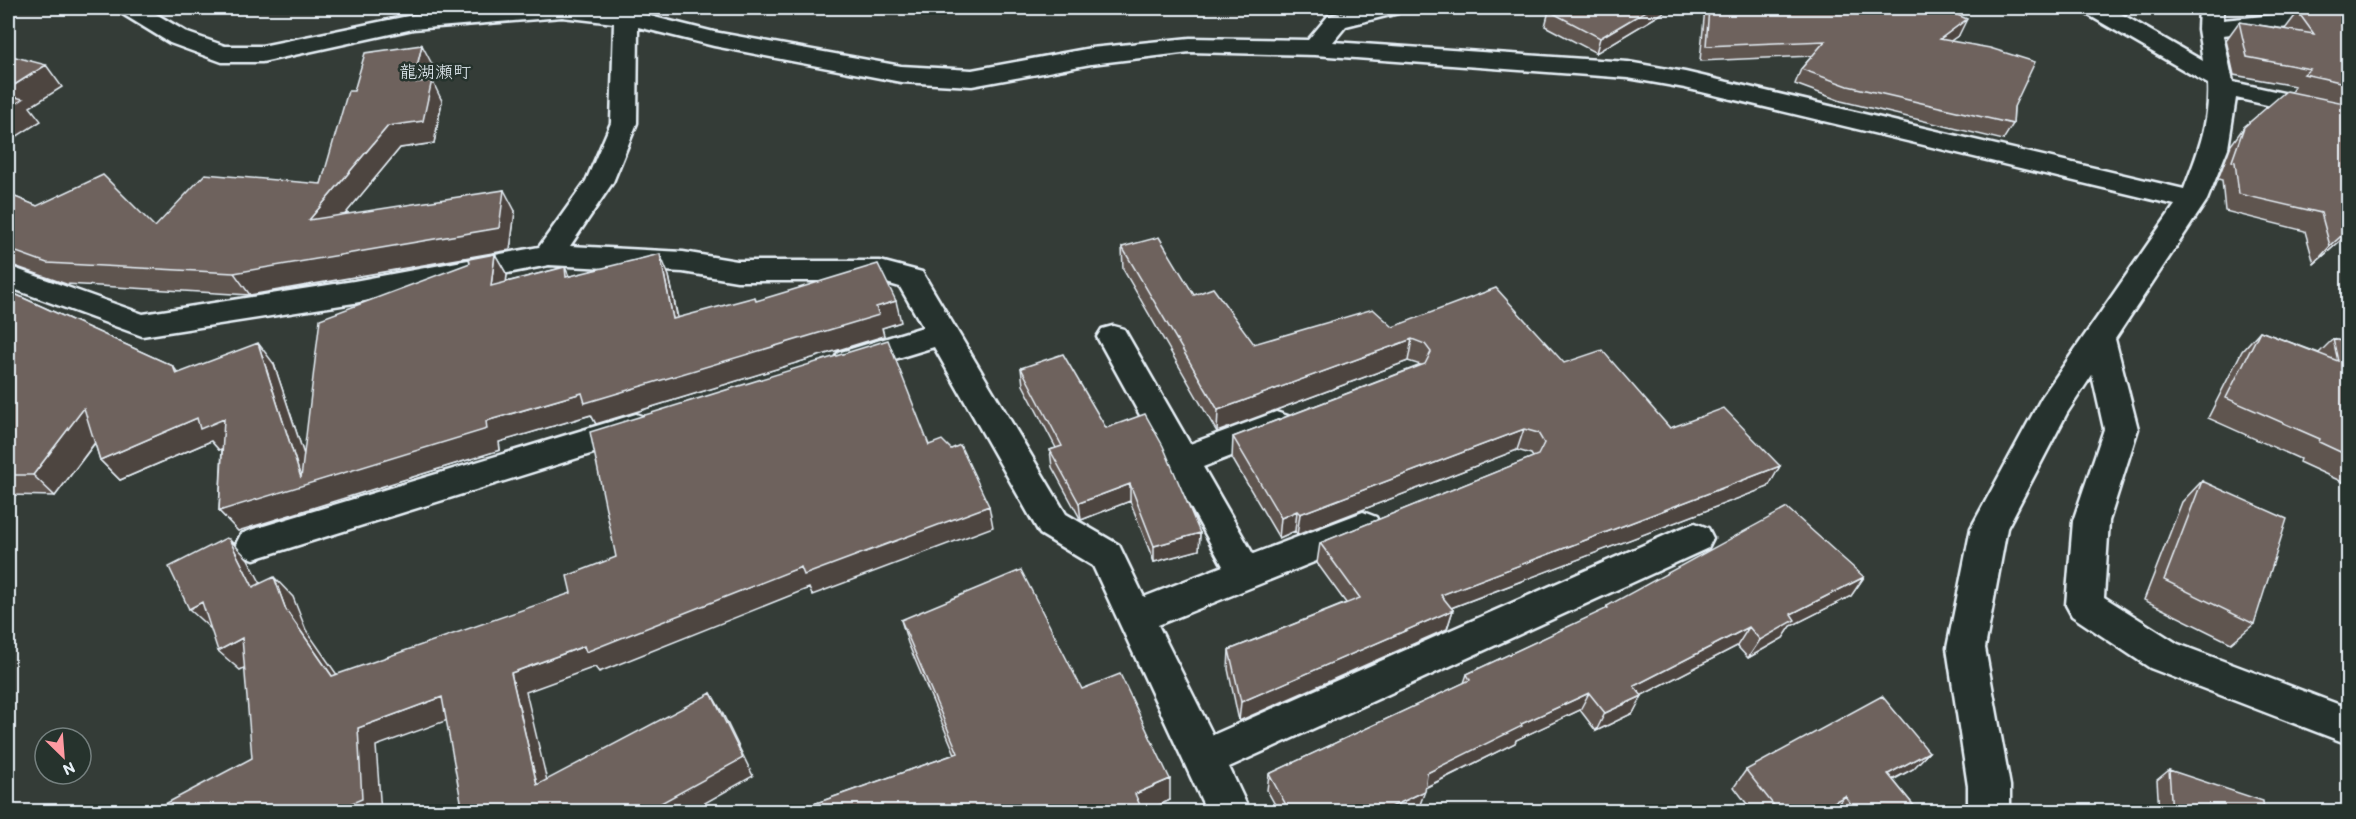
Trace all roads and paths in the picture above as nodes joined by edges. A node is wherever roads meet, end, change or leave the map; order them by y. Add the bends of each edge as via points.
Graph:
1 (130, 8) edge
2 (1389, 8) edge
3 (2094, 8) edge
4 (2349, 13) edge
5 (626, 17) junction
6 (2210, 19) edge
7 (1316, 48) junction
8 (2220, 83) junction
9 (2349, 115) edge
10 (2193, 200) junction
11 (549, 255) junction
12 (8, 276) edge
13 (942, 333) junction
14 (1113, 336) dead end
15 (2100, 340) junction
16 (816, 372) edge
17 (1301, 416) edge
18 (667, 417) edge
19 (1182, 461) junction
20 (1398, 513) edge
21 (1695, 538) dead end
22 (254, 544) dead end
23 (1245, 573) junction
24 (1135, 617) junction
25 (2349, 726) edge
26 (1203, 759) junction
27 (1229, 812) edge
28 (1989, 812) edge

1 - 5 street via 179,38 222,54 262,54 413,22 562,10
2 - 7 street via 1337,21
3 - 8 street
4 - 6 street
5 - 7 street via 714,39 901,74 972,78 1091,56 1190,45
5 - 11 street via 624,123 599,182
6 - 8 street
7 - 10 street via 1628,70 1685,80
8 - 9 street
8 - 10 street via 2223,96 2214,148
10 - 15 street
11 - 12 street via 354,292 142,325
11 - 13 street via 683,262 737,271 880,271 911,279
13 - 16 street
13 - 24 street via 1053,524 1106,556
14 - 19 street
15 - 25 street via 2121,429 2091,521 2085,605 2164,656
15 - 28 street via 2054,405 1989,528 1966,648 1989,786
17 - 19 street
18 - 22 street
19 - 23 street
20 - 23 street
21 - 26 street
23 - 24 street
24 - 26 street
26 - 27 street

